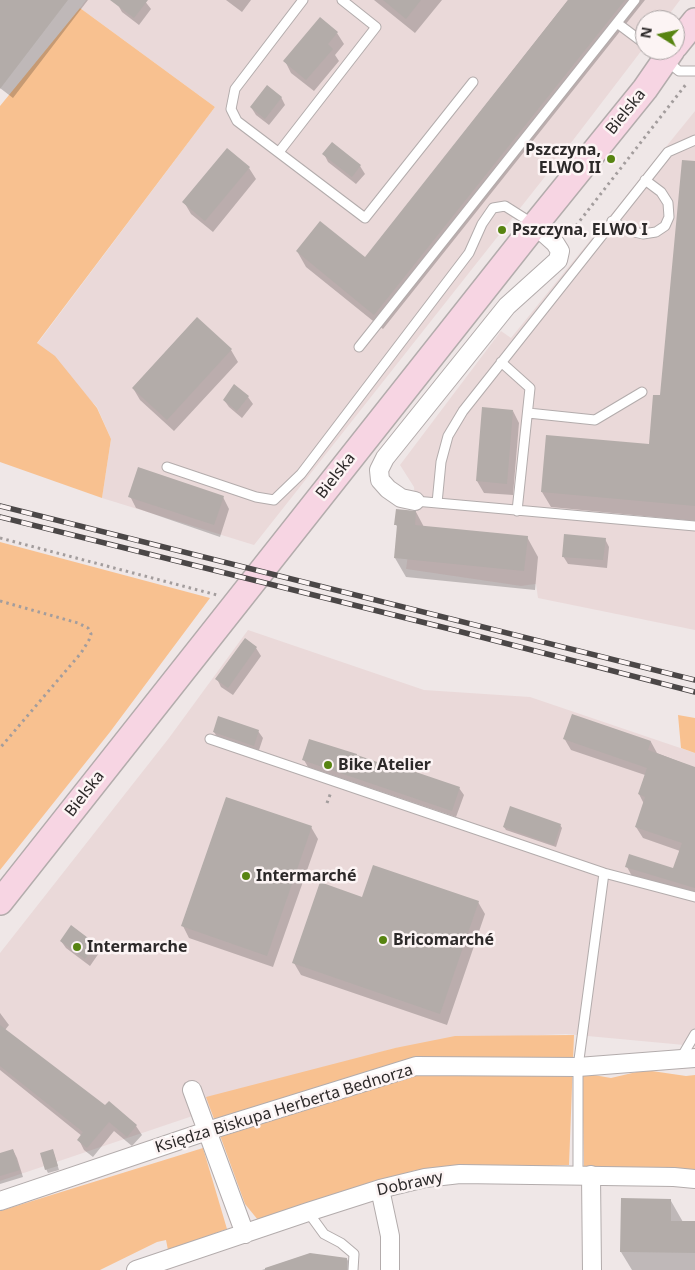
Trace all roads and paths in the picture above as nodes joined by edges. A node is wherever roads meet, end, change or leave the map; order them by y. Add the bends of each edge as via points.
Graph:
1 (303, 0) edge
2 (342, 0) edge
3 (635, 0) edge
4 (695, 21) edge
5 (617, 23) junction
6 (685, 31) edge
7 (635, 36) edge
8 (661, 60) edge
9 (672, 60) edge
10 (695, 71) edge
11 (473, 82) dead end
12 (695, 82) edge
13 (695, 140) edge
14 (279, 152) junction
15 (645, 180) junction
16 (612, 221) junction
17 (535, 225) junction
18 (557, 246) junction
19 (359, 347) dead end
20 (501, 362) junction
21 (642, 392) dead end
22 (528, 413) junction
23 (168, 467) dead end
24 (415, 501) joint
25 (436, 504) junction
26 (517, 511) junction
27 (695, 526) edge
28 (0, 538) edge
29 (218, 596) dead end
30 (0, 601) edge
31 (210, 739) dead end
32 (0, 748) edge
33 (604, 873) junction
34 (695, 897) edge
35 (0, 902) edge
36 (695, 1034) edge
37 (688, 1058) edge
38 (578, 1067) junction
39 (192, 1090) dead end
40 (207, 1131) junction
41 (584, 1175) junction
42 (695, 1179) edge
43 (380, 1190) junction
44 (0, 1201) edge
45 (308, 1212) junction
46 (245, 1234) junction
47 (136, 1270) edge
48 (352, 1270) edge
49 (390, 1270) edge
50 (592, 1270) edge

1 - 14 lane via 235,89 231,109 237,121
2 - 14 lane via 376,27
3 - 5 lane
4 - 6 main road, Bielska
5 - 7 lane
5 - 19 lane
8 - 17 main road, Bielska via 645,89
9 - 10 lane via 679,71
11 - 14 lane via 365,218
12 - 18 path via 687,82 566,239
13 - 15 lane via 668,152
15 - 16 lane
15 - 16 lane via 661,192 668,203 669,217 665,226 656,232 643,234
16 - 20 lane
17 - 18 street
17 - 23 lane via 506,206 493,208 463,260 301,474 274,500
17 - 35 main road, Bielska
18 - 24 street via 560,251 558,260 507,306 385,458 379,470 380,480 401,498
20 - 22 lane via 530,388
20 - 25 lane via 448,436
21 - 22 lane via 595,420
22 - 26 lane
24 - 25 lane
25 - 26 lane
26 - 27 lane
28 - 29 path
30 - 32 path via 78,623 88,628 91,634 81,653
31 - 33 lane
33 - 34 lane
33 - 38 lane
36 - 37 lane
37 - 38 street, Księdza Biskupa Herberta Bednorza
38 - 40 street, Księdza Biskupa Herberta Bednorza via 416,1066
38 - 41 lane
39 - 40 street
40 - 44 street, Księdza Biskupa Herberta Bednorza
40 - 46 street
41 - 42 street, Dobrawy
41 - 43 street, Dobrawy via 460,1174 425,1178
41 - 50 street
43 - 45 street, Dobrawy
43 - 49 street via 390,1236
45 - 46 street, Dobrawy
45 - 48 lane via 324,1234 354,1254
46 - 47 street, Dobrawy

